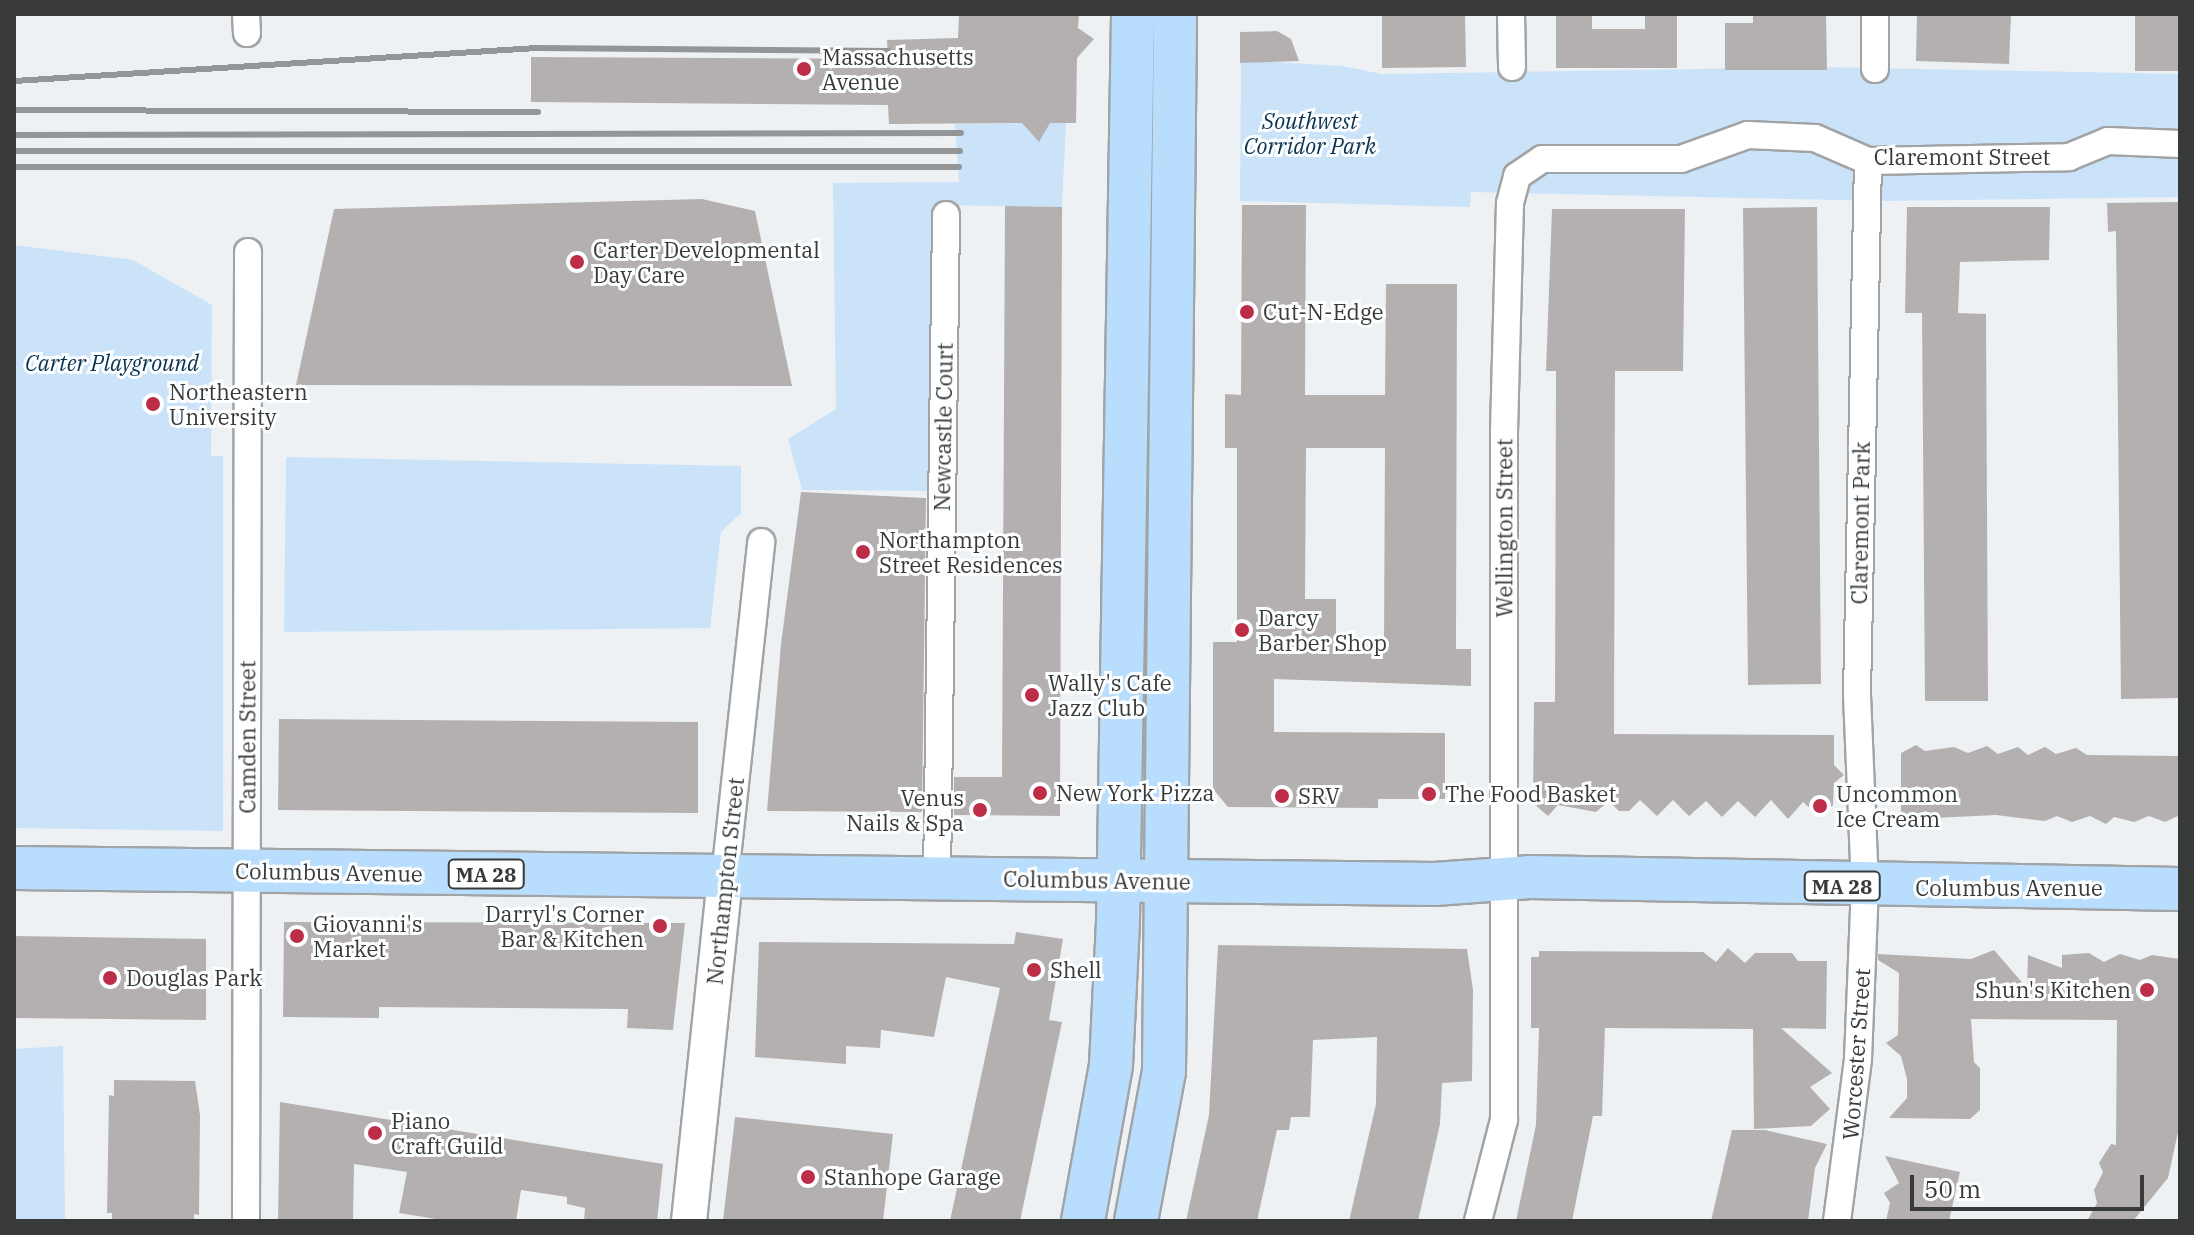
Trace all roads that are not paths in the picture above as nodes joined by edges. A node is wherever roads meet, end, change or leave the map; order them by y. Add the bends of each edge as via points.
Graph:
1 (1133, 14) edge
2 (1175, 14) edge
3 (1511, 14) edge
4 (1875, 14) edge
5 (1512, 67) dead end
6 (1875, 69) dead end
7 (2180, 144) edge
8 (1868, 161) junction
9 (1517, 176) joint
10 (946, 215) dead end
11 (248, 252) dead end
12 (761, 542) dead end
13 (14, 868) edge
14 (247, 871) junction
15 (725, 876) junction
16 (937, 879) junction
17 (1120, 881) junction
18 (1169, 881) junction
19 (1503, 882) junction
20 (1865, 886) junction
21 (2180, 889) edge
22 (246, 1221) edge
23 (689, 1221) edge
24 (1083, 1221) edge
25 (1136, 1221) edge
26 (1478, 1221) edge
27 (1837, 1221) edge

1 - 17 main road
2 - 18 main road
3 - 5 street
4 - 6 street
7 - 8 street, Claremont Street via 2108,141 2069,157
8 - 9 street, Claremont Street via 1815,138 1748,135 1681,159 1542,159
8 - 20 street, Claremont Park via 1857,694
9 - 19 street, Wellington Street via 1510,203 1505,371
10 - 16 street, Newcastle Court
11 - 14 street, Camden Street
12 - 15 street, Northampton Street
13 - 14 main road, Columbus Avenue / MA 28
14 - 15 main road, Columbus Avenue / MA 28
14 - 22 street, Camden Street
15 - 16 main road, Columbus Avenue / MA 28
15 - 23 street, Northampton Street
16 - 17 main road, Columbus Avenue / MA 28
17 - 18 main road, Columbus Avenue / MA 28
17 - 24 main road via 1111,1065
18 - 19 main road, Columbus Avenue / MA 28
18 - 25 main road via 1162,1099
19 - 20 main road, Columbus Avenue / MA 28 via 1530,877
19 - 26 street, Wellington Street via 1504,1120
20 - 21 main road, Columbus Avenue / MA 28
20 - 27 street, Worcester Street via 1858,1059

